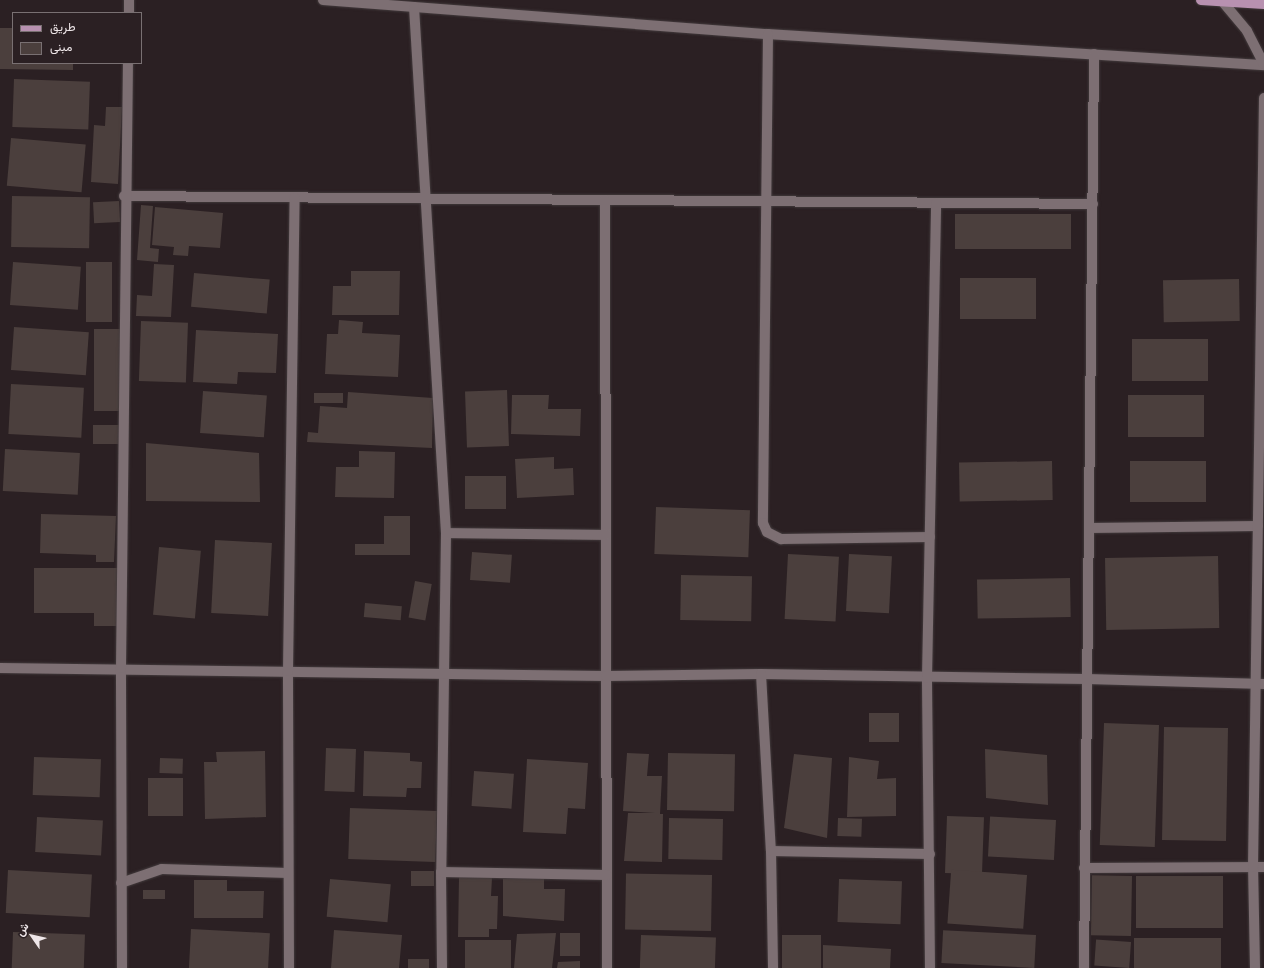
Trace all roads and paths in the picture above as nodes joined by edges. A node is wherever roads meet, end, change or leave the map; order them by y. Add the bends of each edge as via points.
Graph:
1 (129, 0) edge
2 (323, 0) edge
3 (1201, 0) edge
4 (1222, 2) junction
5 (1264, 4) edge
6 (414, 7) junction
7 (129, 12) edge
8 (768, 34) junction
9 (1094, 54) junction
10 (128, 64) edge
11 (1264, 64) edge
12 (1264, 98) edge
13 (124, 196) junction
14 (295, 198) junction
15 (425, 199) junction
16 (605, 200) junction
17 (766, 201) junction
18 (936, 203) junction
19 (1093, 204) junction
20 (1258, 526) junction
21 (1089, 528) junction
22 (446, 533) junction
23 (606, 535) junction
24 (930, 537) junction
25 (0, 668) edge
26 (121, 668) junction
27 (288, 671) junction
28 (444, 673) junction
29 (761, 674) junction
30 (606, 676) junction
31 (927, 678) junction
32 (1087, 678) junction
33 (1260, 684) edge
34 (771, 851) junction
35 (930, 854) junction
36 (1253, 867) junction
37 (1264, 867) edge
38 (1084, 868) junction
39 (441, 872) junction
40 (288, 873) junction
41 (607, 875) junction
42 (121, 883) junction
43 (122, 968) edge
44 (289, 968) edge
45 (442, 968) edge
46 (607, 968) edge
47 (773, 968) edge
48 (930, 968) edge
49 (1084, 968) edge
50 (1255, 968) edge

1 - 7 street
2 - 6 street
3 - 4 main road
4 - 5 main road
4 - 11 street via 1247,31
6 - 8 street
6 - 15 street
8 - 9 street
8 - 17 street
9 - 11 street
9 - 19 street
10 - 13 street
12 - 20 street
13 - 14 street
13 - 26 street
14 - 15 street
14 - 27 street
15 - 16 street
15 - 22 street
16 - 17 street
16 - 23 street
17 - 18 street
17 - 24 street via 763,523 767,532 781,539
18 - 19 street
18 - 24 street
19 - 21 street
20 - 21 street
20 - 33 street
21 - 32 street
22 - 23 street
22 - 28 street
23 - 30 street
24 - 31 street
25 - 26 street
26 - 27 street
26 - 42 street
27 - 28 street
27 - 40 street
28 - 30 street
28 - 39 street
29 - 30 street
29 - 31 street
29 - 34 street
30 - 41 street
31 - 32 street
31 - 35 street
32 - 33 street
32 - 38 street
33 - 36 street
34 - 35 street
34 - 47 street
35 - 48 street
36 - 37 street
36 - 38 street
36 - 50 street
38 - 49 street
39 - 41 street
39 - 45 street
40 - 42 street via 162,869
40 - 44 street
41 - 46 street
42 - 43 street

